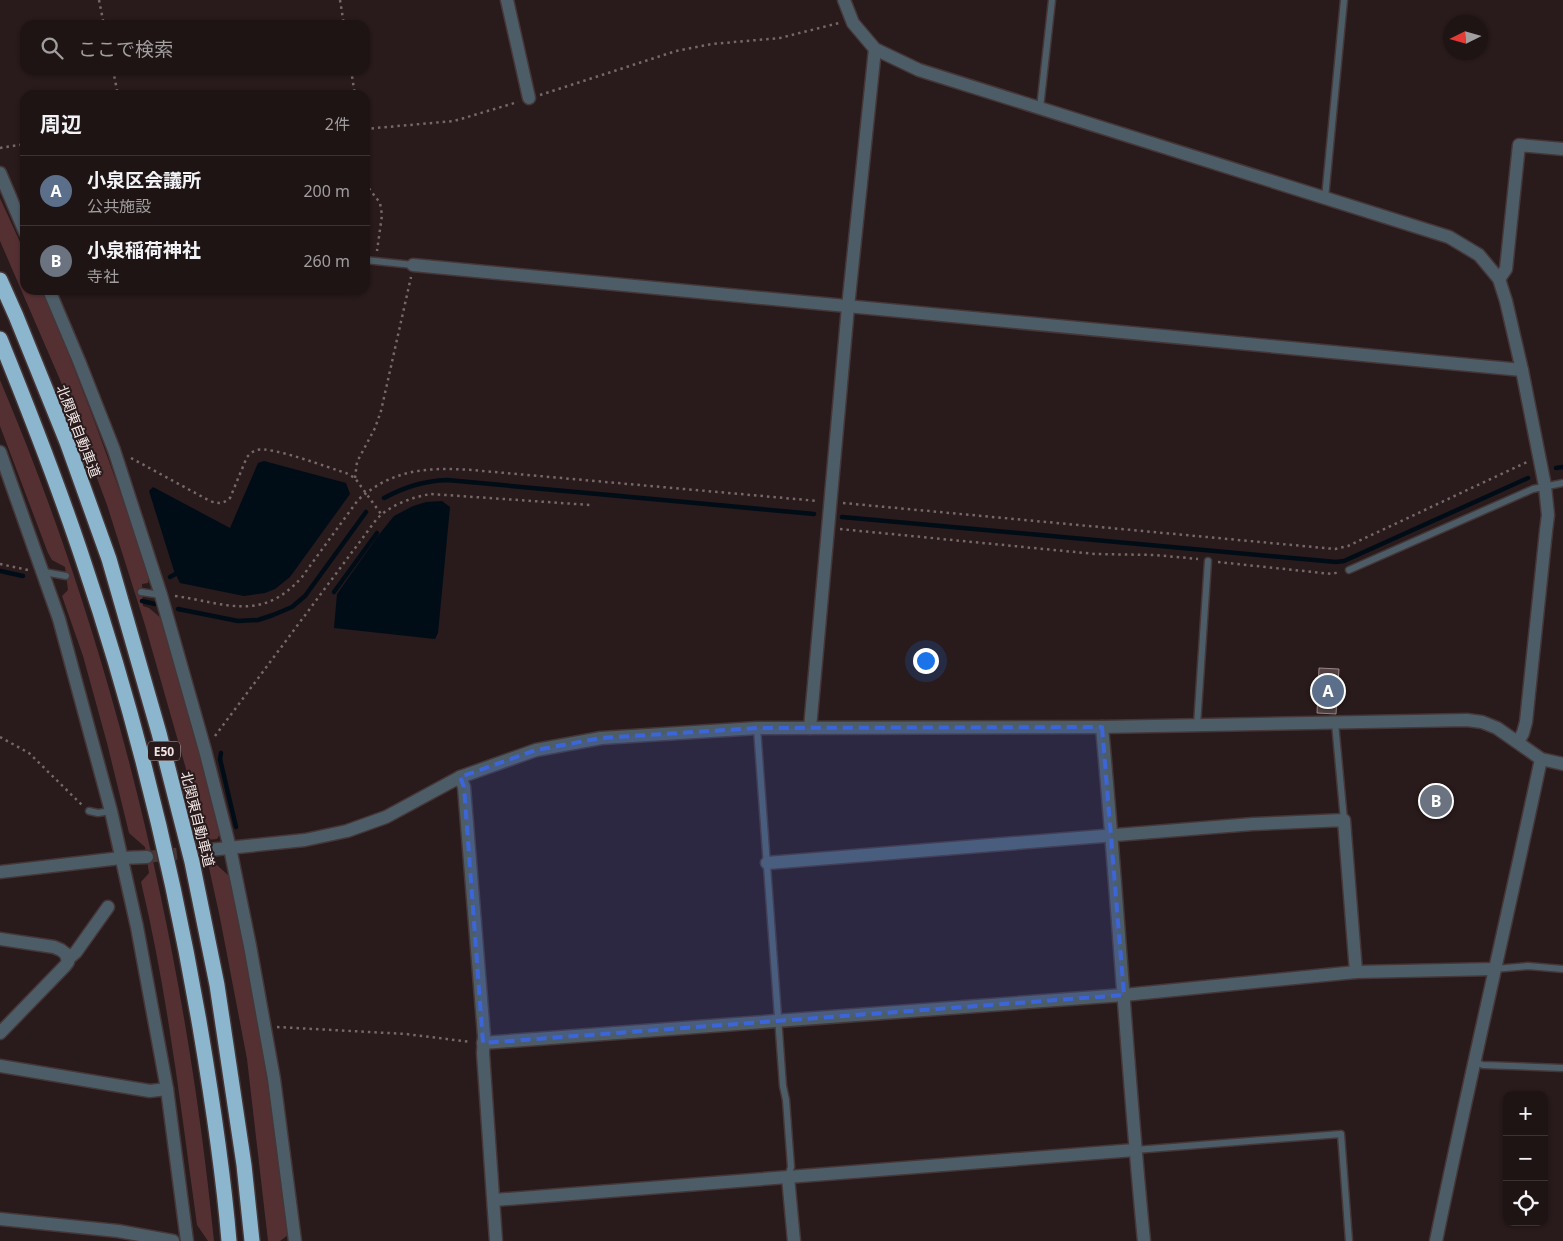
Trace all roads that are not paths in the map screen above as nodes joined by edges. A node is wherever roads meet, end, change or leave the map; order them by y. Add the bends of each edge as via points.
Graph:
1 (507, 0) edge
2 (844, 0) edge
3 (1052, 0) edge
4 (1344, 0) edge
5 (875, 50) junction
6 (529, 98) road end
7 (1040, 109) junction
8 (1563, 149) edge
9 (0, 173) edge
10 (1325, 199) junction
11 (20, 220) edge
12 (370, 260) edge
13 (413, 265) joint
14 (1499, 279) junction
15 (0, 280) edge
16 (51, 295) edge
17 (848, 307) junction
18 (0, 339) edge
19 (1522, 370) junction
20 (0, 452) edge
21 (1563, 483) edge
22 (1545, 486) junction
23 (1208, 561) road end
24 (1350, 570) road end
25 (44, 572) junction
26 (66, 576) dead end
27 (141, 592) dead end
28 (161, 595) junction
29 (1335, 723) junction
30 (1197, 725) junction
31 (1102, 726) junction
32 (756, 728) junction
33 (810, 728) junction
34 (1518, 742) junction
35 (1541, 759) junction
36 (1563, 764) edge
37 (460, 777) junction
38 (89, 810) road end
39 (111, 811) junction
40 (1344, 820) junction
41 (1112, 836) junction
42 (230, 848) junction
43 (209, 850) tunnel mouth
44 (147, 857) tunnel mouth
45 (121, 858) junction
46 (767, 863) junction
47 (0, 872) edge
48 (108, 907) dead end
49 (0, 938) edge
50 (67, 956) junction
51 (1494, 969) junction
52 (1563, 969) edge
53 (1356, 972) junction
54 (1124, 995) junction
55 (779, 1021) junction
56 (0, 1033) edge
57 (483, 1043) junction
58 (1473, 1062) junction
59 (0, 1066) edge
60 (1563, 1068) edge
61 (167, 1089) junction
62 (1135, 1150) junction
63 (788, 1177) junction
64 (494, 1200) junction
65 (0, 1219) edge
66 (173, 1241) edge
67 (187, 1241) edge
68 (229, 1241) edge
69 (252, 1241) edge
70 (295, 1241) edge
71 (496, 1241) edge
72 (794, 1241) edge
73 (1144, 1241) edge
74 (1349, 1241) edge
75 (1436, 1241) edge

1 - 6 street
2 - 5 street via 852,19
3 - 7 lane
4 - 10 lane
5 - 7 street via 919,70
5 - 17 street
7 - 10 street
8 - 14 street via 1519,145 1506,269
9 - 11 street
10 - 14 street via 1449,237 1479,255
12 - 13 lane
13 - 17 street
14 - 19 street
15 - 69 highway, 北関東自動車道 / E50 via 67,442 109,559 159,734 192,862 217,985 243,1155
16 - 28 street via 114,450
17 - 19 street
17 - 33 street
18 - 68 highway, E50 via 43,448 101,614 169,864 204,1051
19 - 22 street
20 - 25 street
21 - 22 lane
22 - 24 lane
22 - 34 street via 1546,531 1526,722 1524,734
23 - 30 lane
25 - 26 lane
25 - 39 street
27 - 28 lane
28 - 42 street
29 - 30 street
29 - 34 street via 1466,720 1497,728
29 - 40 lane
30 - 31 street
31 - 33 street
31 - 41 street
32 - 33 street
32 - 37 street via 601,738 536,750
32 - 46 lane
34 - 35 street
35 - 36 street
35 - 51 street
37 - 42 street via 386,817 347,831 305,840
37 - 57 street via 464,787
38 - 39 lane via 98,813
39 - 45 street
40 - 41 street
40 - 53 street
41 - 46 street
41 - 54 street
42 - 43 street
42 - 70 street via 265,1028
44 - 45 street
45 - 47 street
45 - 61 street
46 - 55 lane
48 - 50 street via 76,952
49 - 50 street via 54,947
50 - 56 street via 65,966
51 - 52 lane via 1528,966
51 - 53 street
51 - 58 street
53 - 54 street
54 - 55 street
54 - 62 street
55 - 57 street
55 - 63 lane via 791,1167
57 - 64 street
58 - 60 lane
58 - 75 street
59 - 61 street via 150,1091
61 - 67 street
62 - 63 street
62 - 73 street
62 - 74 lane via 1341,1134
63 - 64 street
63 - 72 street
64 - 71 street
65 - 66 street via 118,1231

